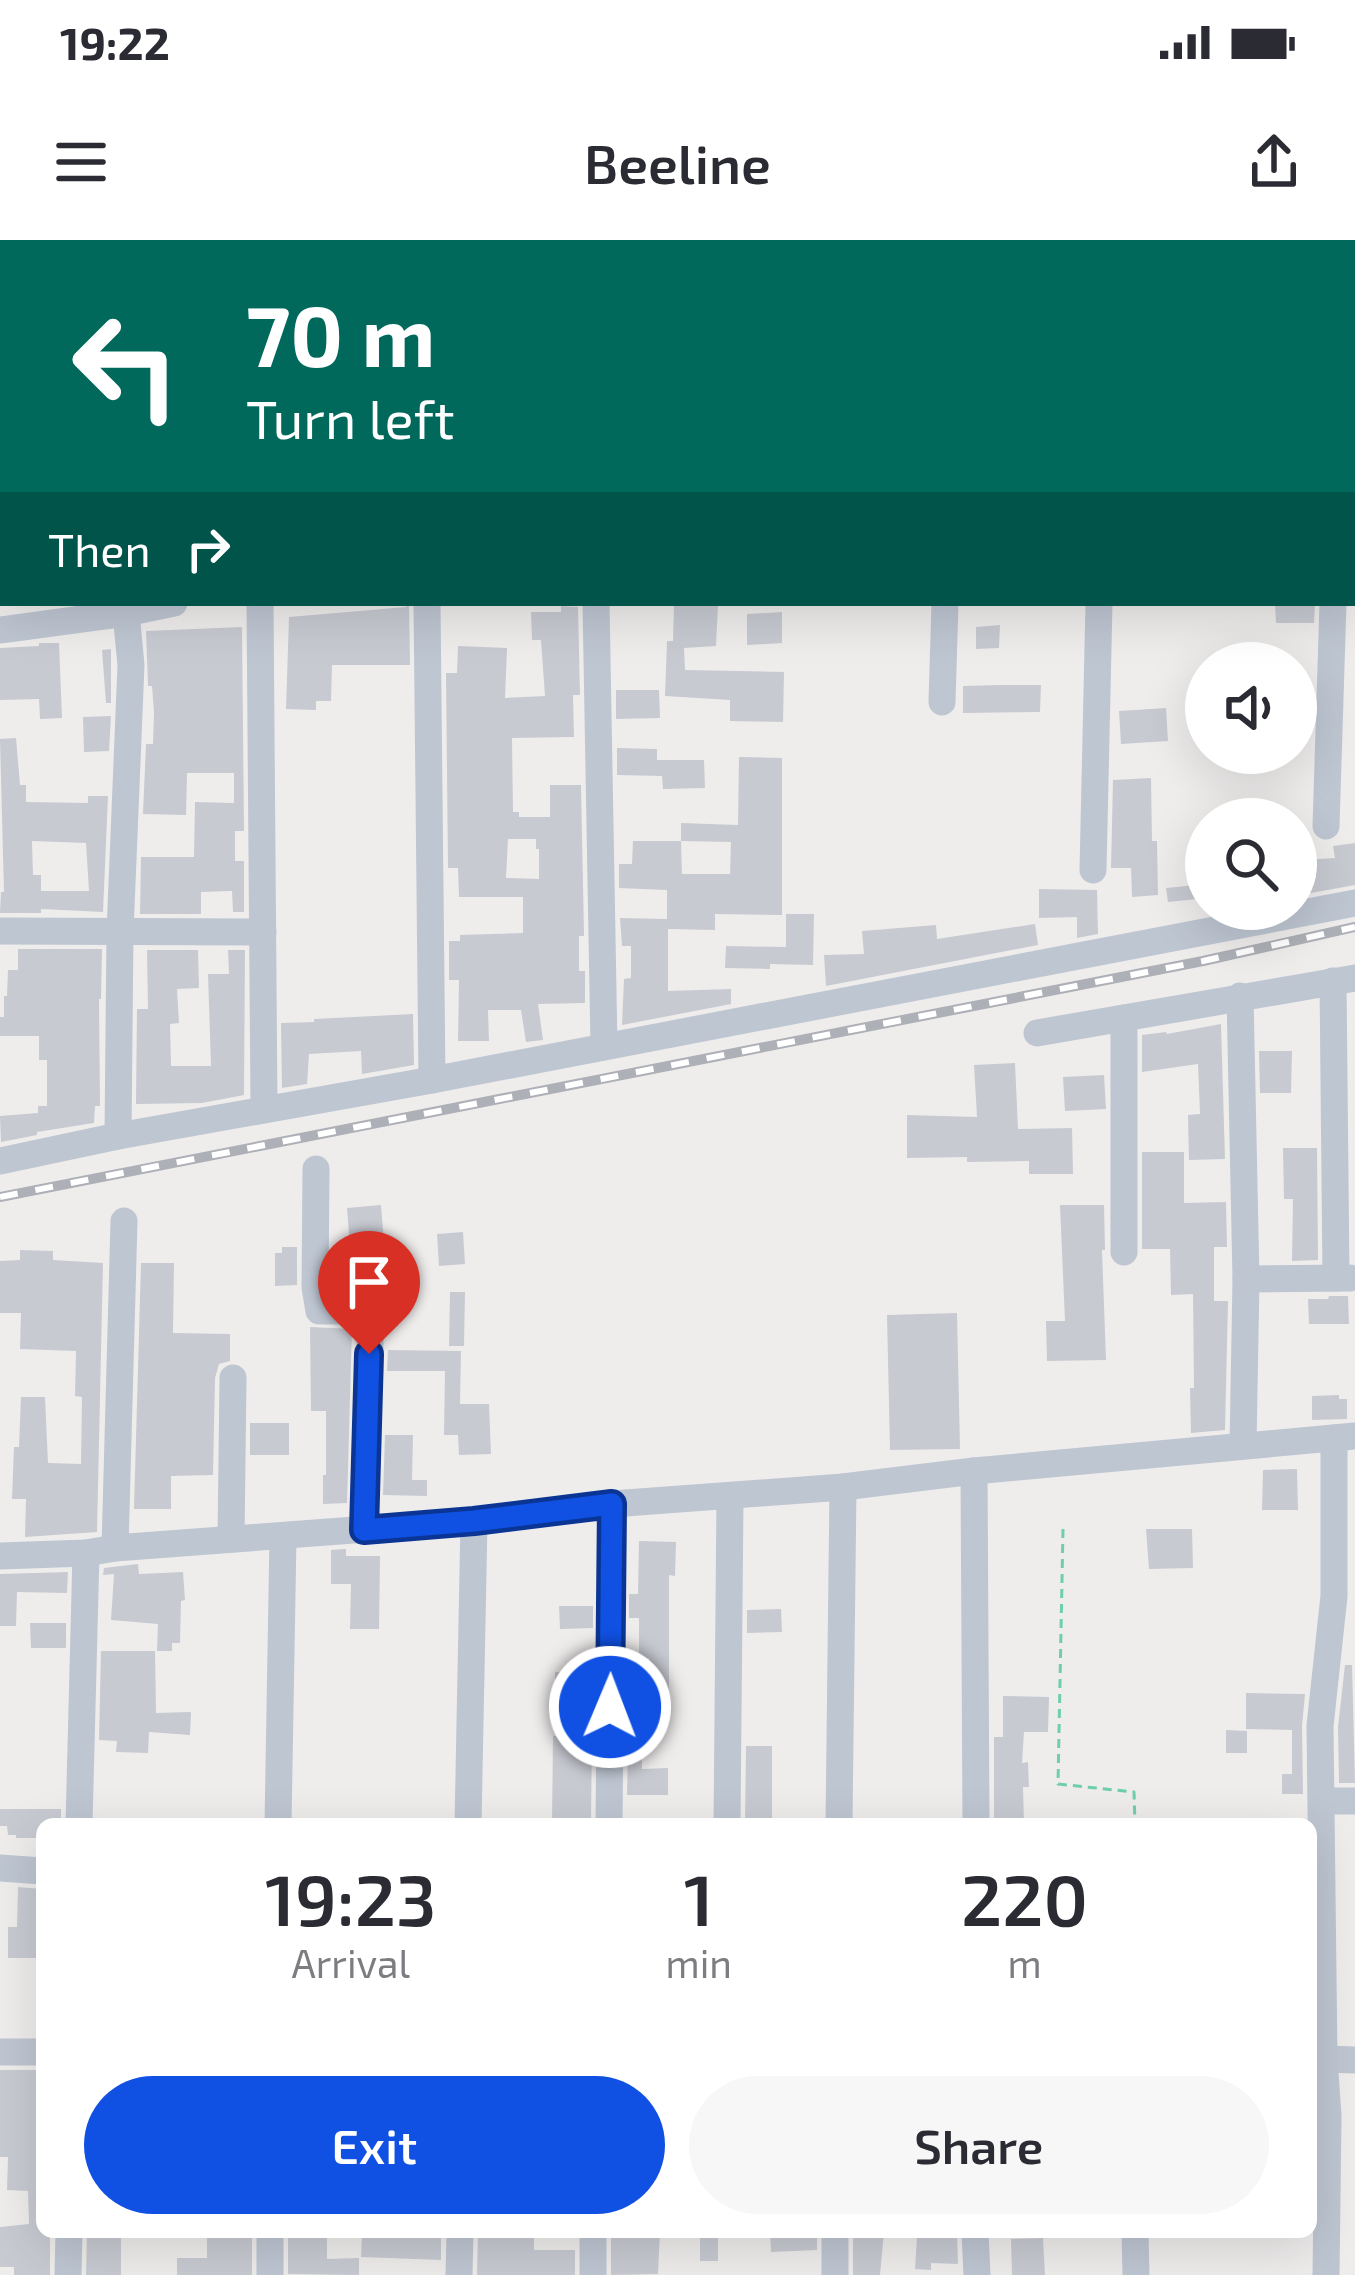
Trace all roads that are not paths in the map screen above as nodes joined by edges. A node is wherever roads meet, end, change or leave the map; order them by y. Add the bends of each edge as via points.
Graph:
1 (160, 606) edge
2 (260, 606) edge
3 (427, 606) edge
4 (596, 606) edge
5 (945, 606) edge
6 (1099, 606) edge
7 (1333, 606) edge
8 (48, 613) edge
9 (126, 613) junction
10 (0, 630) edge
11 (942, 702) dead end
12 (1326, 826) dead end
13 (1093, 870) dead end
14 (1355, 903) edge
15 (0, 931) edge
16 (120, 932) junction
17 (263, 932) junction
18 (1344, 979) edge
19 (1240, 997) junction
20 (1124, 1018) junction
21 (1037, 1033) dead end
22 (604, 1047) junction
23 (432, 1080) junction
24 (264, 1109) junction
25 (118, 1136) junction
26 (0, 1161) edge
27 (316, 1169) dead end
28 (124, 1221) dead end
29 (1124, 1252) dead end
30 (1346, 1278) edge
31 (1246, 1279) junction
32 (233, 1378) dead end
33 (1345, 1437) edge
34 (1243, 1446) junction
35 (974, 1471) junction
36 (843, 1487) junction
37 (730, 1498) junction
38 (612, 1504) junction
39 (474, 1521) junction
40 (364, 1530) junction
41 (283, 1536) junction
42 (231, 1539) junction
43 (116, 1548) junction
44 (86, 1553) junction
45 (0, 1556) edge
46 (1345, 1597) edge
47 (1355, 1801) edge
48 (1322, 1802) junction
49 (79, 1818) edge
50 (278, 1818) edge
51 (468, 1818) edge
52 (609, 1818) edge
53 (727, 1818) edge
54 (839, 1818) edge
55 (976, 1818) edge
56 (0, 1868) edge
57 (36, 1871) edge
58 (0, 2052) edge
59 (36, 2052) edge
60 (1324, 2059) junction
61 (1355, 2060) edge
62 (69, 2238) edge
63 (270, 2238) edge
64 (460, 2238) edge
65 (593, 2238) edge
66 (835, 2238) edge
67 (975, 2238) edge
68 (1135, 2238) edge
69 (68, 2275) edge
70 (269, 2275) edge
71 (459, 2275) edge
72 (593, 2275) edge
73 (835, 2275) edge
74 (976, 2275) edge
75 (1136, 2275) edge
76 (1326, 2275) edge

1 - 9 street
2 - 17 street
3 - 23 street
4 - 22 street
5 - 11 street
6 - 13 street
7 - 12 street
8 - 9 street
8 - 10 street
9 - 16 street
14 - 22 street
15 - 16 street
16 - 17 street
16 - 25 street
17 - 24 street
18 - 19 street
18 - 30 street
19 - 20 street
19 - 31 street
20 - 21 street
20 - 29 street
22 - 23 street
23 - 24 street
24 - 25 street
25 - 26 street
27 - 40 street via 320,1311 371,1311
28 - 43 street
30 - 31 street
31 - 34 street
32 - 42 street
33 - 34 street
33 - 46 street
34 - 35 street
35 - 36 street
35 - 55 street
36 - 37 street
36 - 54 street
37 - 38 street
37 - 53 street
38 - 39 street
38 - 52 street
39 - 40 street
39 - 51 street
40 - 41 street
41 - 42 street
41 - 50 street
42 - 43 street
43 - 44 street
44 - 45 street
44 - 49 street
46 - 48 street via 1320,1726
47 - 48 street
48 - 60 street
56 - 57 street
58 - 59 street
60 - 61 street
60 - 76 street
62 - 69 street
63 - 70 street
64 - 71 street
65 - 72 street
66 - 73 street
67 - 74 street
68 - 75 street

